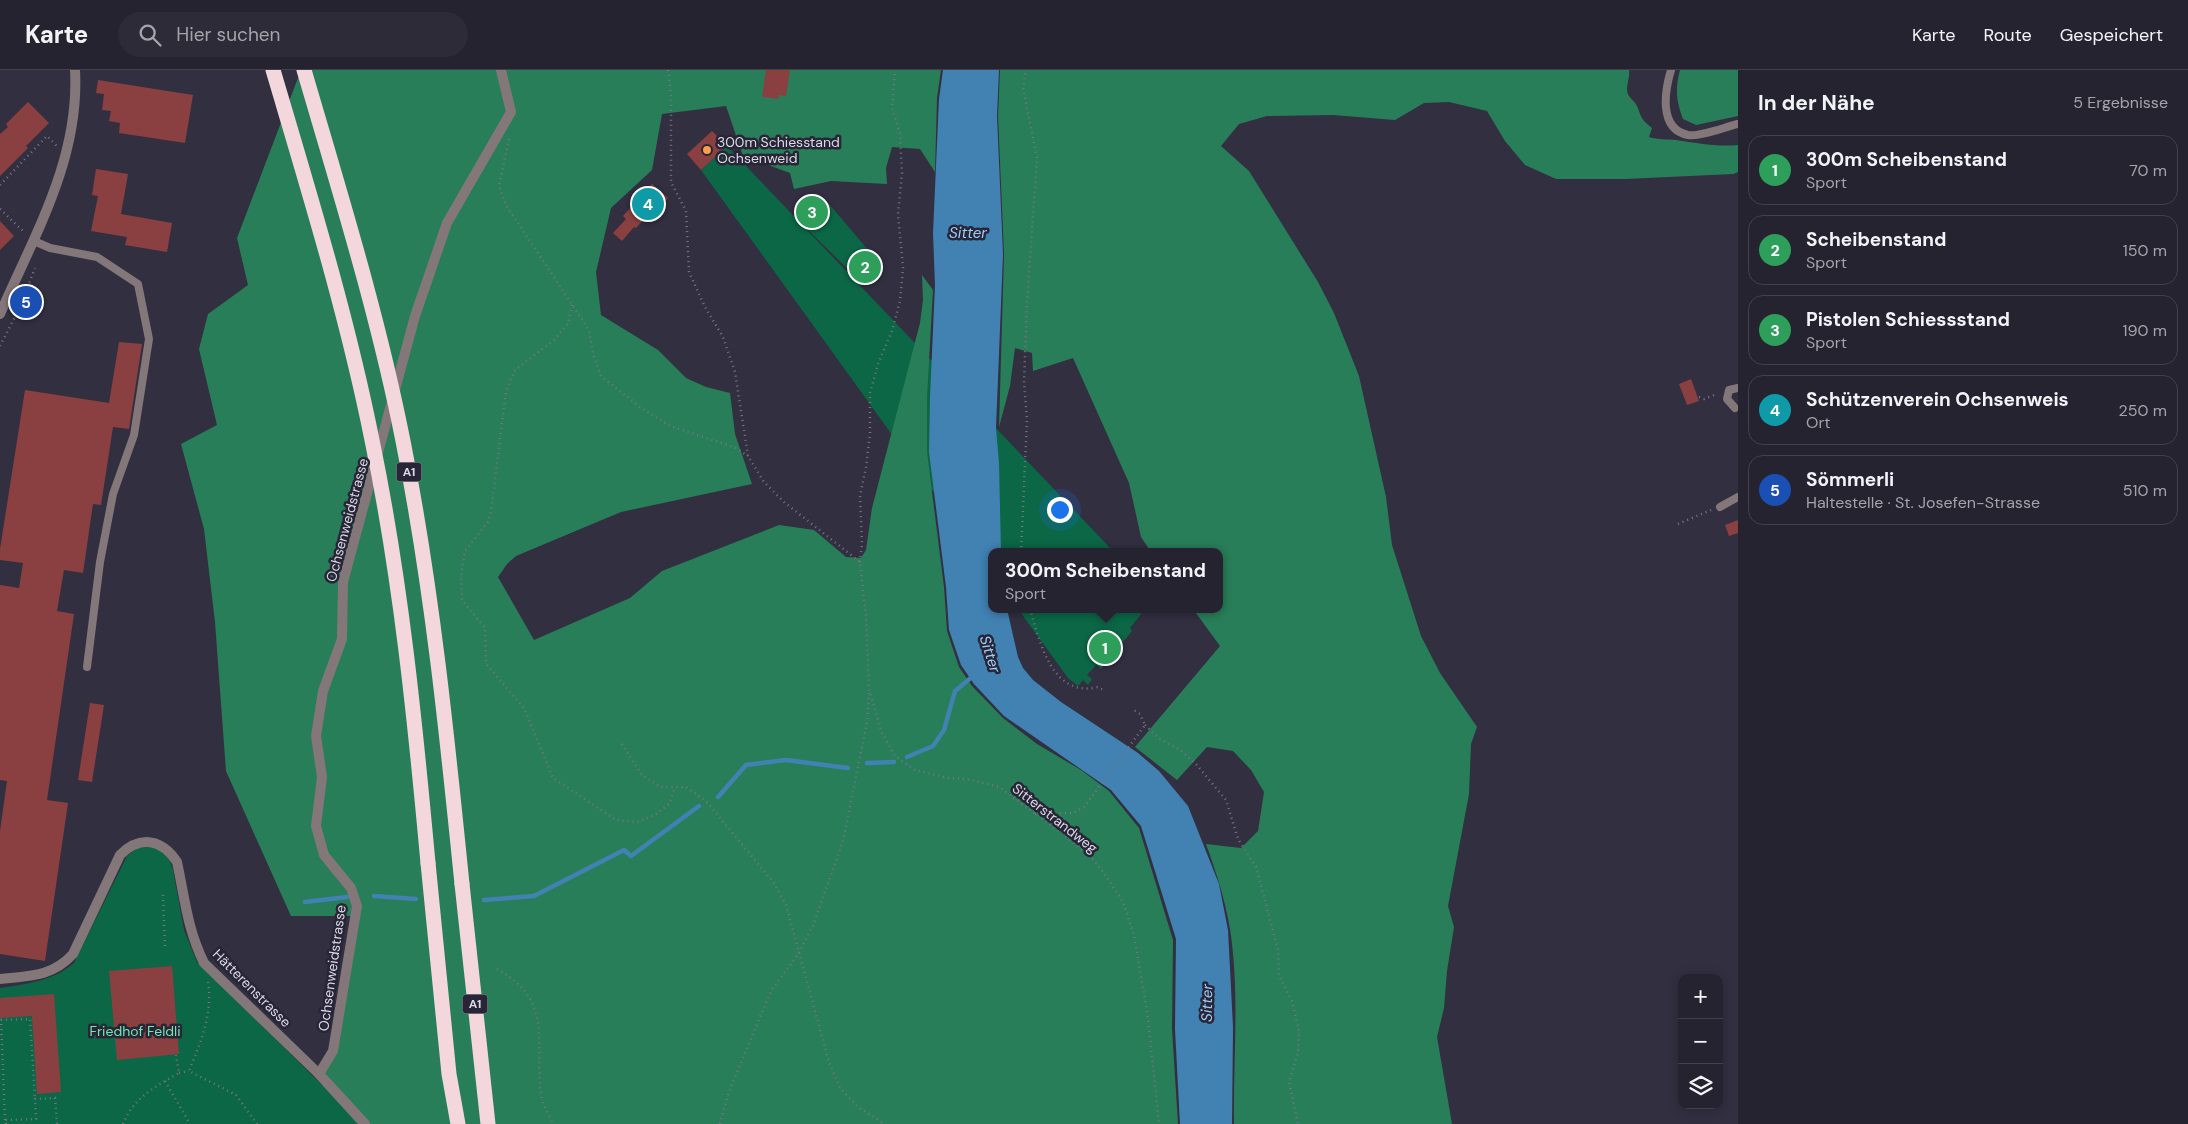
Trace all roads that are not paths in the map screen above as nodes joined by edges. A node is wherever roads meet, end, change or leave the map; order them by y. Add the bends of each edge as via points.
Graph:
1 (75, 70) edge
2 (273, 70) edge
3 (304, 70) edge
4 (501, 70) edge
5 (1671, 70) edge
6 (1738, 124) edge
7 (31, 238) junction
8 (0, 314) edge
9 (1738, 388) edge
10 (1735, 408) dead end
11 (1738, 497) edge
12 (1720, 507) road end
13 (87, 667) dead end
14 (0, 979) edge
15 (319, 1074) junction
16 (449, 1074) junction
17 (365, 1124) edge
18 (448, 1124) edge
19 (458, 1124) edge
20 (488, 1124) edge

1 - 7 street via 74,114 67,149 52,200
2 - 16 highway, A1, bridge via 330,268 372,440 398,586 415,723
3 - 20 highway, A1, bridge via 368,290 403,440 433,617
4 - 15 street, Ochsenweidstrasse via 511,112 446,224 415,316 343,582 342,639 323,692 316,736 322,777 316,826 324,855 351,888 357,906 334,1051
5 - 6 lane via 1664,100 1666,114 1680,131 1688,135
7 - 8 street
7 - 13 lane via 50,248 97,257 138,284 148,339 134,435 113,494 100,562
9 - 10 lane via 1729,390 1727,399
11 - 12 lane
14 - 15 street, Hätterenstrasse via 50,972 63,965 73,954 120,855 132,844 158,844 177,862 187,919 204,963
15 - 17 street, Hätterenstrasse
16 - 18 highway, A1
16 - 19 highway, A1

